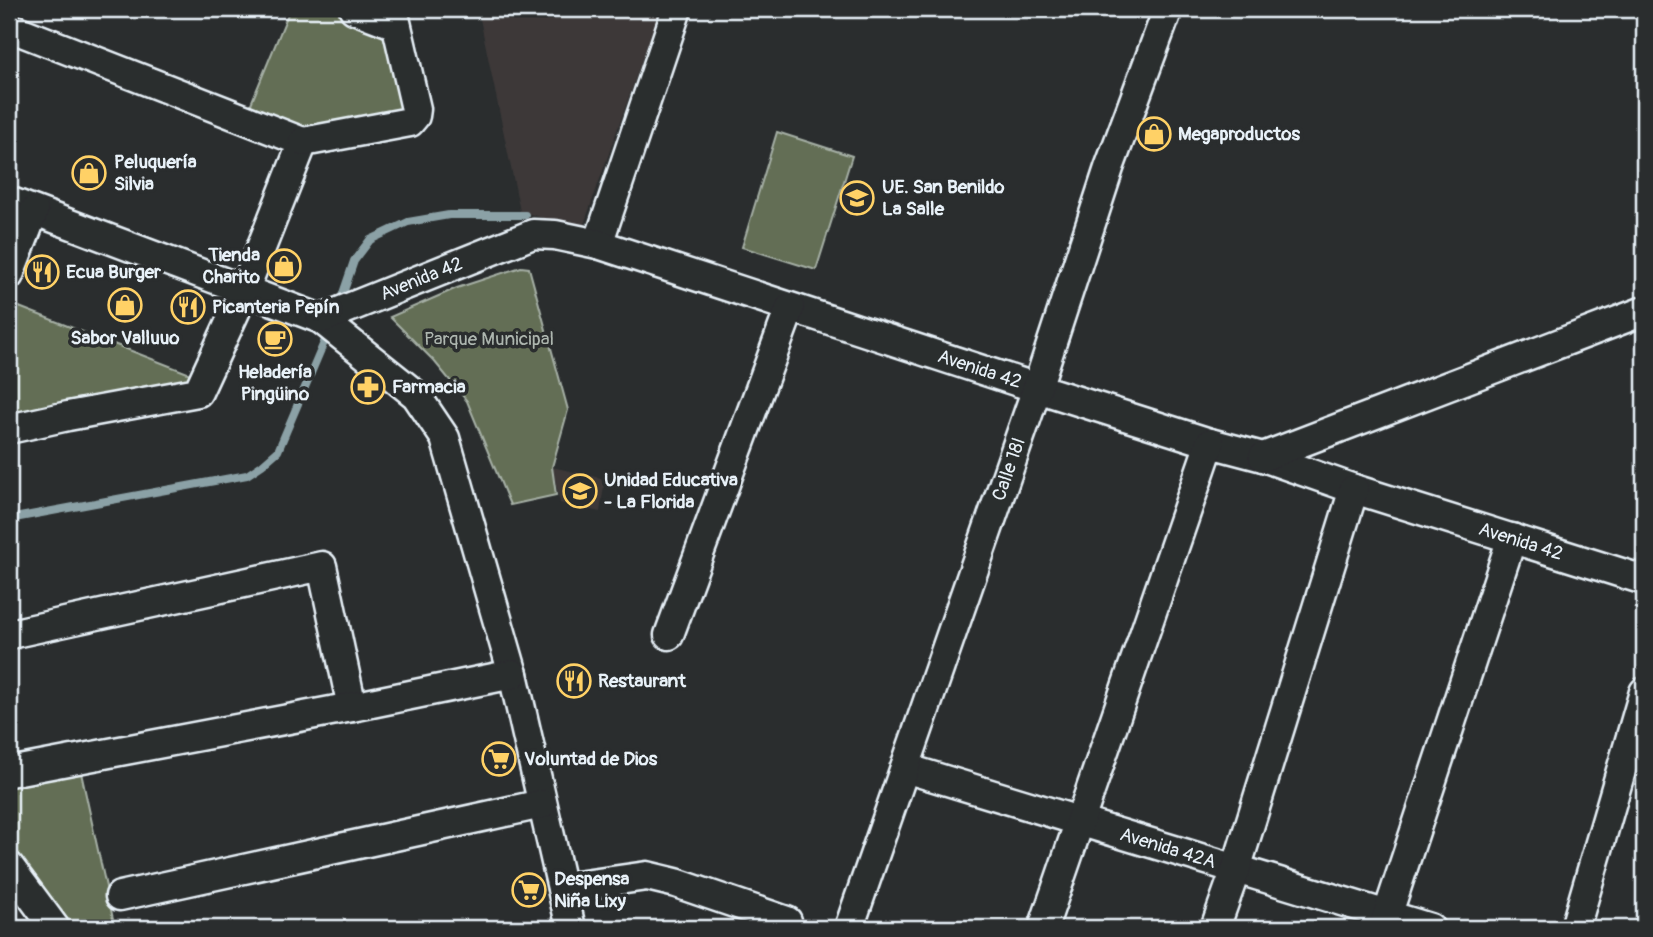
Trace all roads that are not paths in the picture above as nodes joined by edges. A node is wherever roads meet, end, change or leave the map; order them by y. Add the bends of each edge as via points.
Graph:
1 (354, 9) edge
2 (677, 9) edge
3 (1168, 9) edge
4 (395, 17) edge
5 (9, 27) edge
6 (303, 142) junction
7 (22, 206) edge
8 (598, 244) junction
9 (9, 275) edge
10 (244, 289) junction
11 (790, 308) junction
12 (1644, 311) edge
13 (321, 319) junction
14 (1037, 388) junction
15 (9, 429) edge
16 (1210, 443) junction
17 (1263, 457) junction
18 (1354, 489) junction
19 (1512, 538) junction
20 (1644, 580) edge
21 (10, 634) edge
22 (669, 635) dead end
23 (513, 674) junction
24 (1644, 692) edge
25 (352, 707) junction
26 (905, 768) junction
27 (9, 772) edge
28 (542, 804) junction
29 (1079, 821) junction
30 (9, 866) edge
31 (1236, 869) junction
32 (562, 888) junction
33 (120, 896) dead end
34 (787, 921) dead end
35 (1385, 922) edge
36 (55, 928) edge
37 (571, 928) edge
38 (849, 928) edge
39 (1043, 928) edge
40 (1214, 928) edge
41 (1430, 928) edge
42 (1575, 928) edge

1 - 4 street
2 - 8 street
3 - 14 street, Calle 18I via 1109,168
4 - 6 street via 415,116 410,122
5 - 6 street
6 - 10 street
7 - 9 street
7 - 10 street
8 - 11 street, Avenida 42
8 - 13 street, Avenida 42 via 533,234
10 - 13 street
10 - 15 street via 198,392
11 - 14 street, Avenida 42
11 - 22 street
12 - 17 street
13 - 23 street via 416,395 445,439
14 - 16 street, Avenida 42
14 - 26 street, Calle 18I
16 - 17 street, Avenida 42
16 - 29 street
17 - 18 street, Avenida 42
18 - 19 street, Avenida 42
18 - 31 street
19 - 20 street, Avenida 42
19 - 35 street
21 - 25 street via 322,566
23 - 25 street
23 - 28 street
24 - 42 street
25 - 27 street
26 - 29 street, Avenida 42A
26 - 38 street, Calle 18I
28 - 32 street
28 - 33 street
29 - 31 street, Avenida 42A
29 - 39 street
30 - 36 street
31 - 35 street, Avenida 42A
31 - 40 street
32 - 34 street via 647,876
32 - 37 street
35 - 41 street, Avenida 42A

